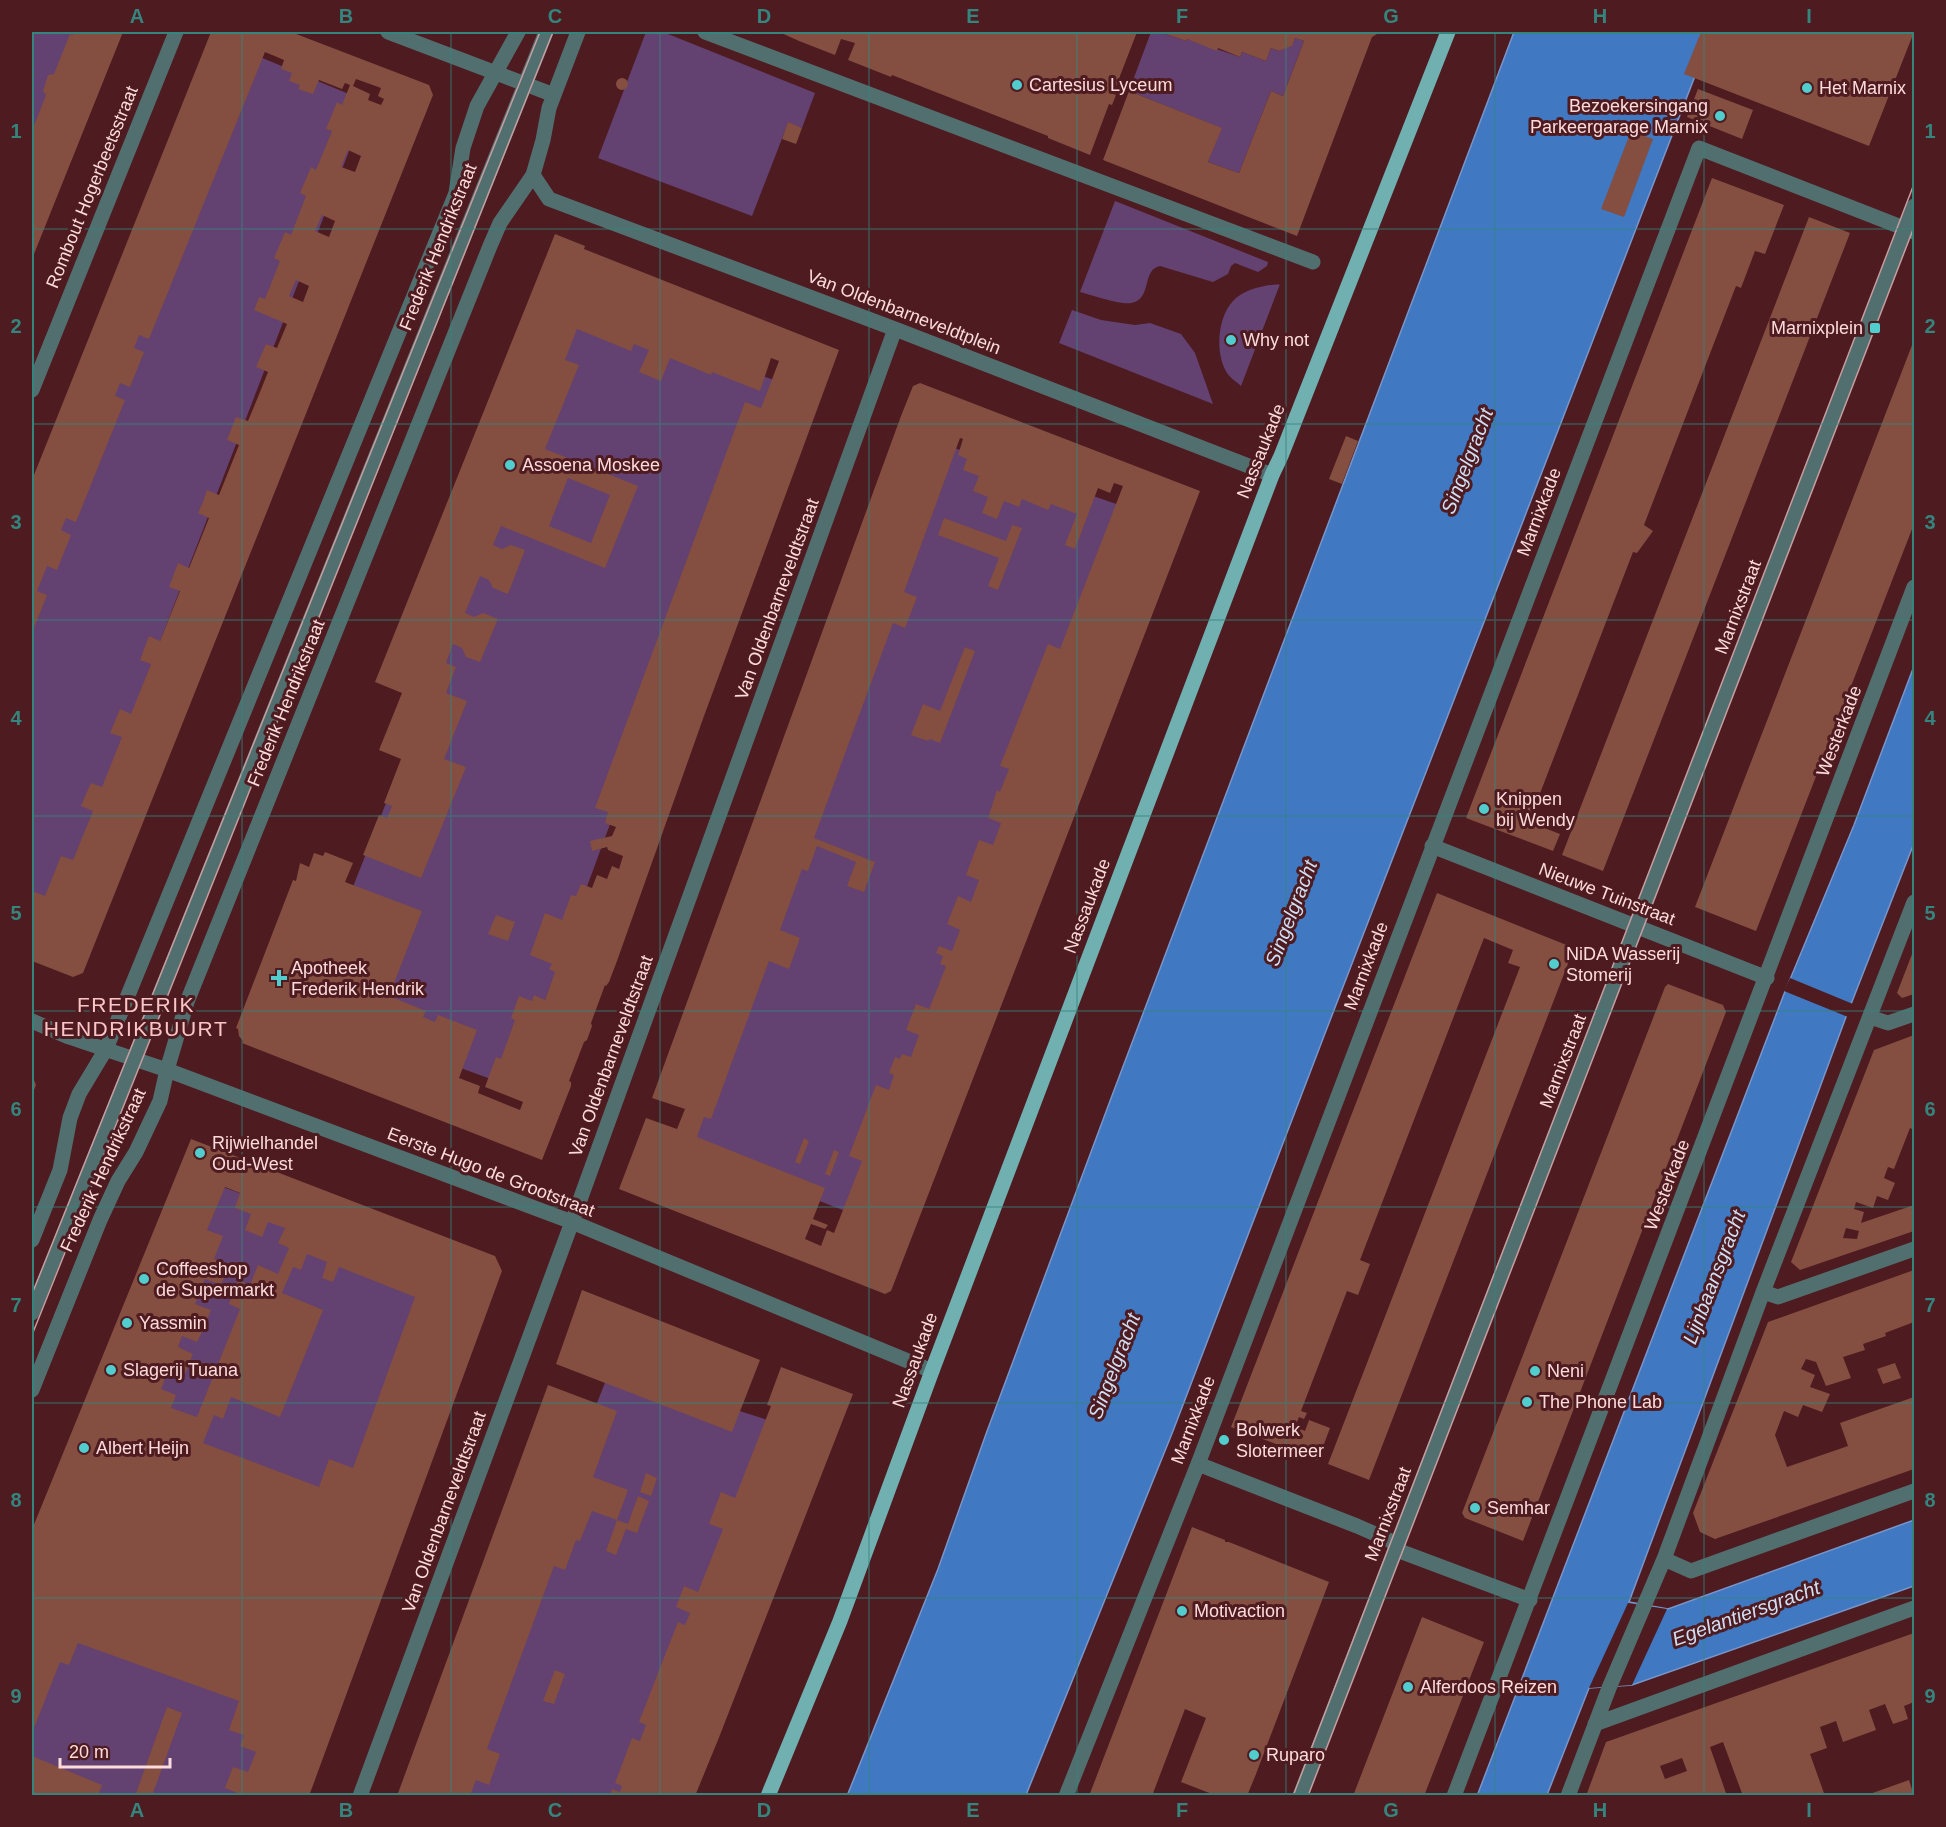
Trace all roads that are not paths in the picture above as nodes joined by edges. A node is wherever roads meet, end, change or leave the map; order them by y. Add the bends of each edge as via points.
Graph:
1 (176, 32) edge
2 (388, 32) edge
3 (518, 32) edge
4 (546, 32) edge
5 (578, 32) edge
6 (705, 32) edge
7 (1448, 32) edge
8 (494, 72) junction
9 (525, 84) junction
10 (554, 95) junction
11 (532, 175) junction
12 (1914, 206) edge
13 (1906, 229) edge
14 (1312, 262) dead end
15 (895, 329) junction
16 (32, 390) edge
17 (1272, 475) junction
18 (1914, 587) edge
19 (1432, 846) junction
20 (1914, 902) edge
21 (1636, 926) junction
22 (1767, 978) junction
23 (1914, 1014) edge
24 (1870, 1017) junction
25 (32, 1021) edge
26 (106, 1049) junction
27 (134, 1059) junction
28 (167, 1070) junction
29 (572, 1222) junction
30 (32, 1240) edge
31 (1914, 1249) edge
32 (1763, 1292) junction
33 (32, 1313) edge
34 (932, 1371) junction
35 (32, 1390) edge
36 (1197, 1464) junction
37 (1914, 1491) edge
38 (1397, 1546) junction
39 (1664, 1559) junction
40 (1530, 1600) junction
41 (1914, 1608) edge
42 (1595, 1724) junction
43 (360, 1796) edge
44 (768, 1796) edge
45 (1066, 1796) edge
46 (1300, 1796) edge
47 (1454, 1796) edge
48 (1568, 1796) edge

1 - 16 street, Rombout Hogerbeetsstraat
2 - 8 street
3 - 8 street, Frederik Hendrikstraat
4 - 9 street, Frederik Hendrikstraat
5 - 10 street, Frederik Hendrikstraat
6 - 14 street
7 - 17 main road, Nassaukade
8 - 9 street
8 - 26 street, Frederik Hendrikstraat via 470,125 456,194
9 - 10 street
9 - 27 street, Frederik Hendrikstraat
10 - 11 street, Frederik Hendrikstraat
11 - 15 street, Van Oldenbarneveldtplein via 549,199
11 - 28 street, Frederik Hendrikstraat via 500,223 490,246 187,1002
12 - 13 street, Marnixstraat
13 - 19 street, Marnixkade via 1699,148
13 - 21 street, Marnixstraat
15 - 17 street, Van Oldenbarneveldtplein
15 - 29 street, Van Oldenbarneveldtstraat
17 - 34 main road, Nassaukade
18 - 22 street, Westerkade
19 - 21 street, Nieuwe Tuinstraat
19 - 36 street, Marnixkade
20 - 24 street
21 - 22 street, Nieuwe Tuinstraat
21 - 38 street, Marnixstraat
22 - 40 street, Westerkade
23 - 24 street via 1888,1023
24 - 32 street
25 - 26 street, Eerste Hugo de Grootstraat
26 - 27 street, Eerste Hugo de Grootstraat
26 - 30 street, Frederik Hendrikstraat via 79,1094 60,1170
27 - 28 street, Eerste Hugo de Grootstraat
27 - 33 street, Frederik Hendrikstraat
28 - 29 street, Eerste Hugo de Grootstraat
28 - 35 street, Frederik Hendrikstraat via 160,1101 100,1220
29 - 34 street, Eerste Hugo de Grootstraat
29 - 43 street, Van Oldenbarneveldtstraat
31 - 32 street via 1778,1297
32 - 39 street
34 - 44 main road, Nassaukade via 840,1621
36 - 38 street via 1357,1526
36 - 45 street, Marnixkade
37 - 39 street via 1691,1571
38 - 40 street via 1402,1552
38 - 46 street, Marnixstraat
39 - 42 street
40 - 47 street, Westerkade
41 - 42 street
42 - 48 street

